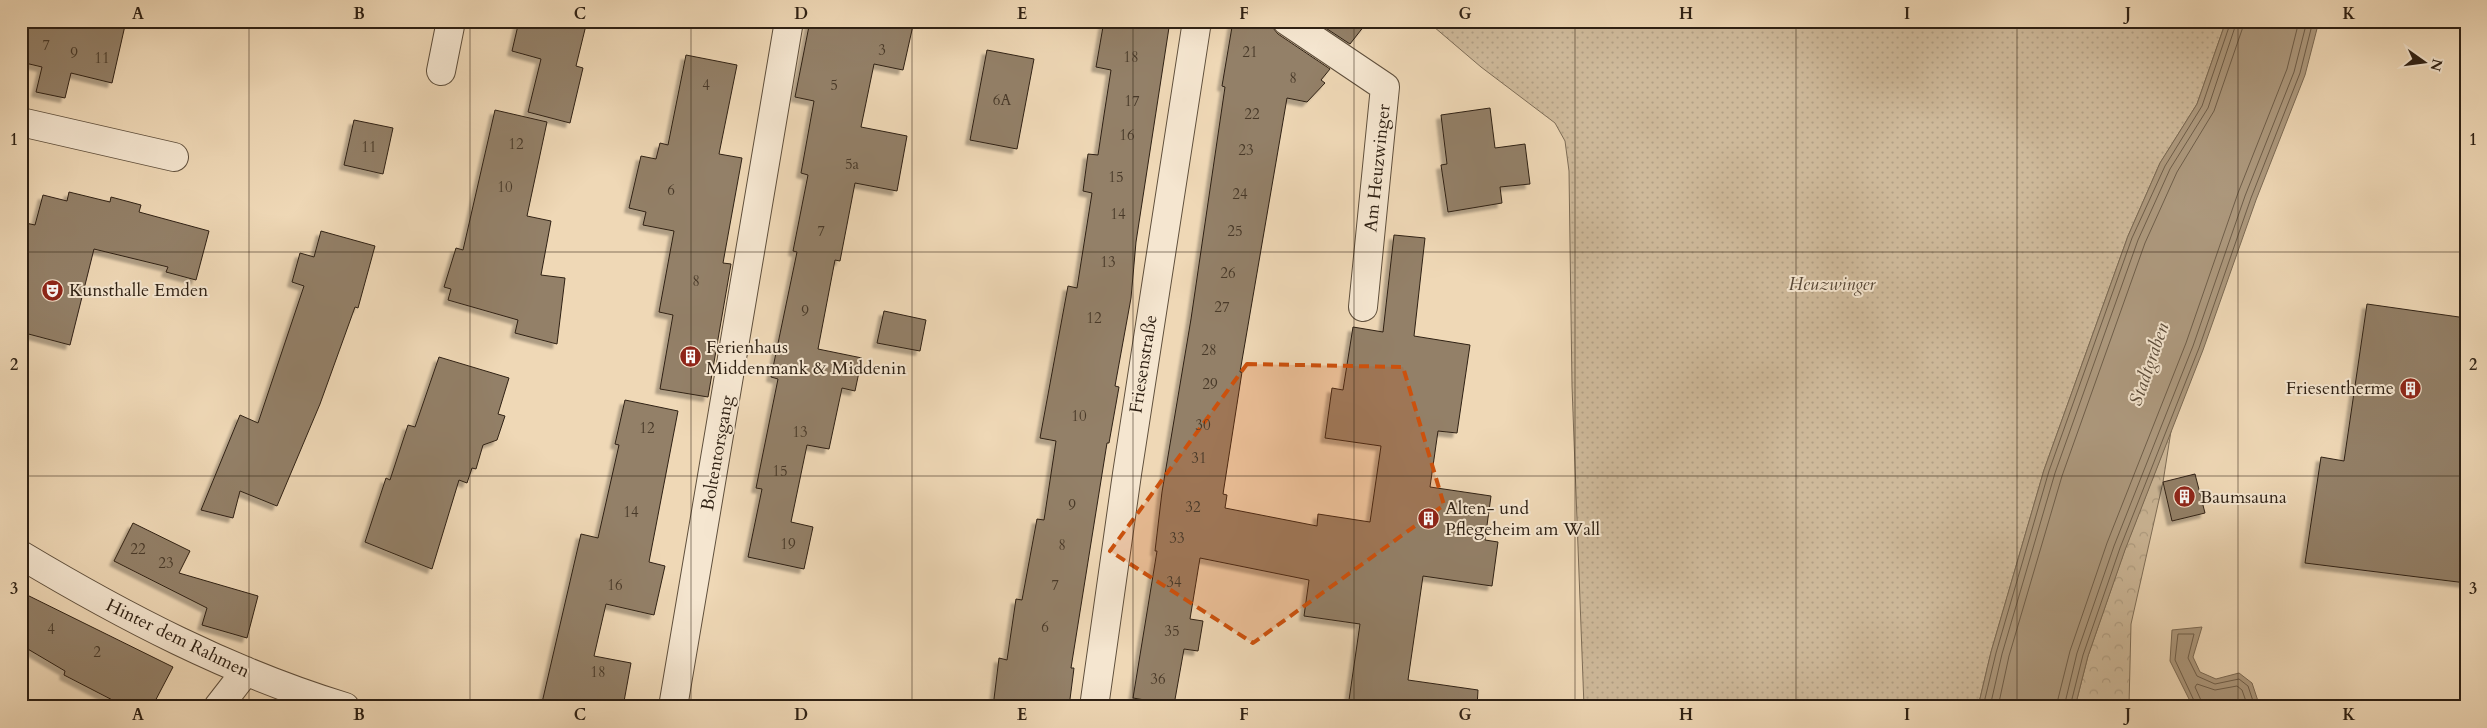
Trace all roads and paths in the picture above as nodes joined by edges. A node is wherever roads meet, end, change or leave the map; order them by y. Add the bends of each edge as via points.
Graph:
1 (452, 21) edge
2 (789, 21) edge
3 (1197, 21) edge
4 (1287, 21) edge
5 (440, 71) dead end
6 (21, 122) edge
7 (174, 157) dead end
8 (1363, 307) dead end
9 (21, 555) edge
10 (246, 671) junction
11 (343, 706) edge
12 (218, 707) edge
13 (673, 707) edge
14 (1094, 707) edge

1 - 5 street
2 - 13 street, Boltentorsgang
3 - 14 street, Friesenstraße
4 - 8 street, Am Heuzwinger via 1385,87
6 - 7 street
9 - 10 street, Hinter dem Rahmen via 146,625
10 - 11 street, Hinter dem Rahmen
10 - 12 street

